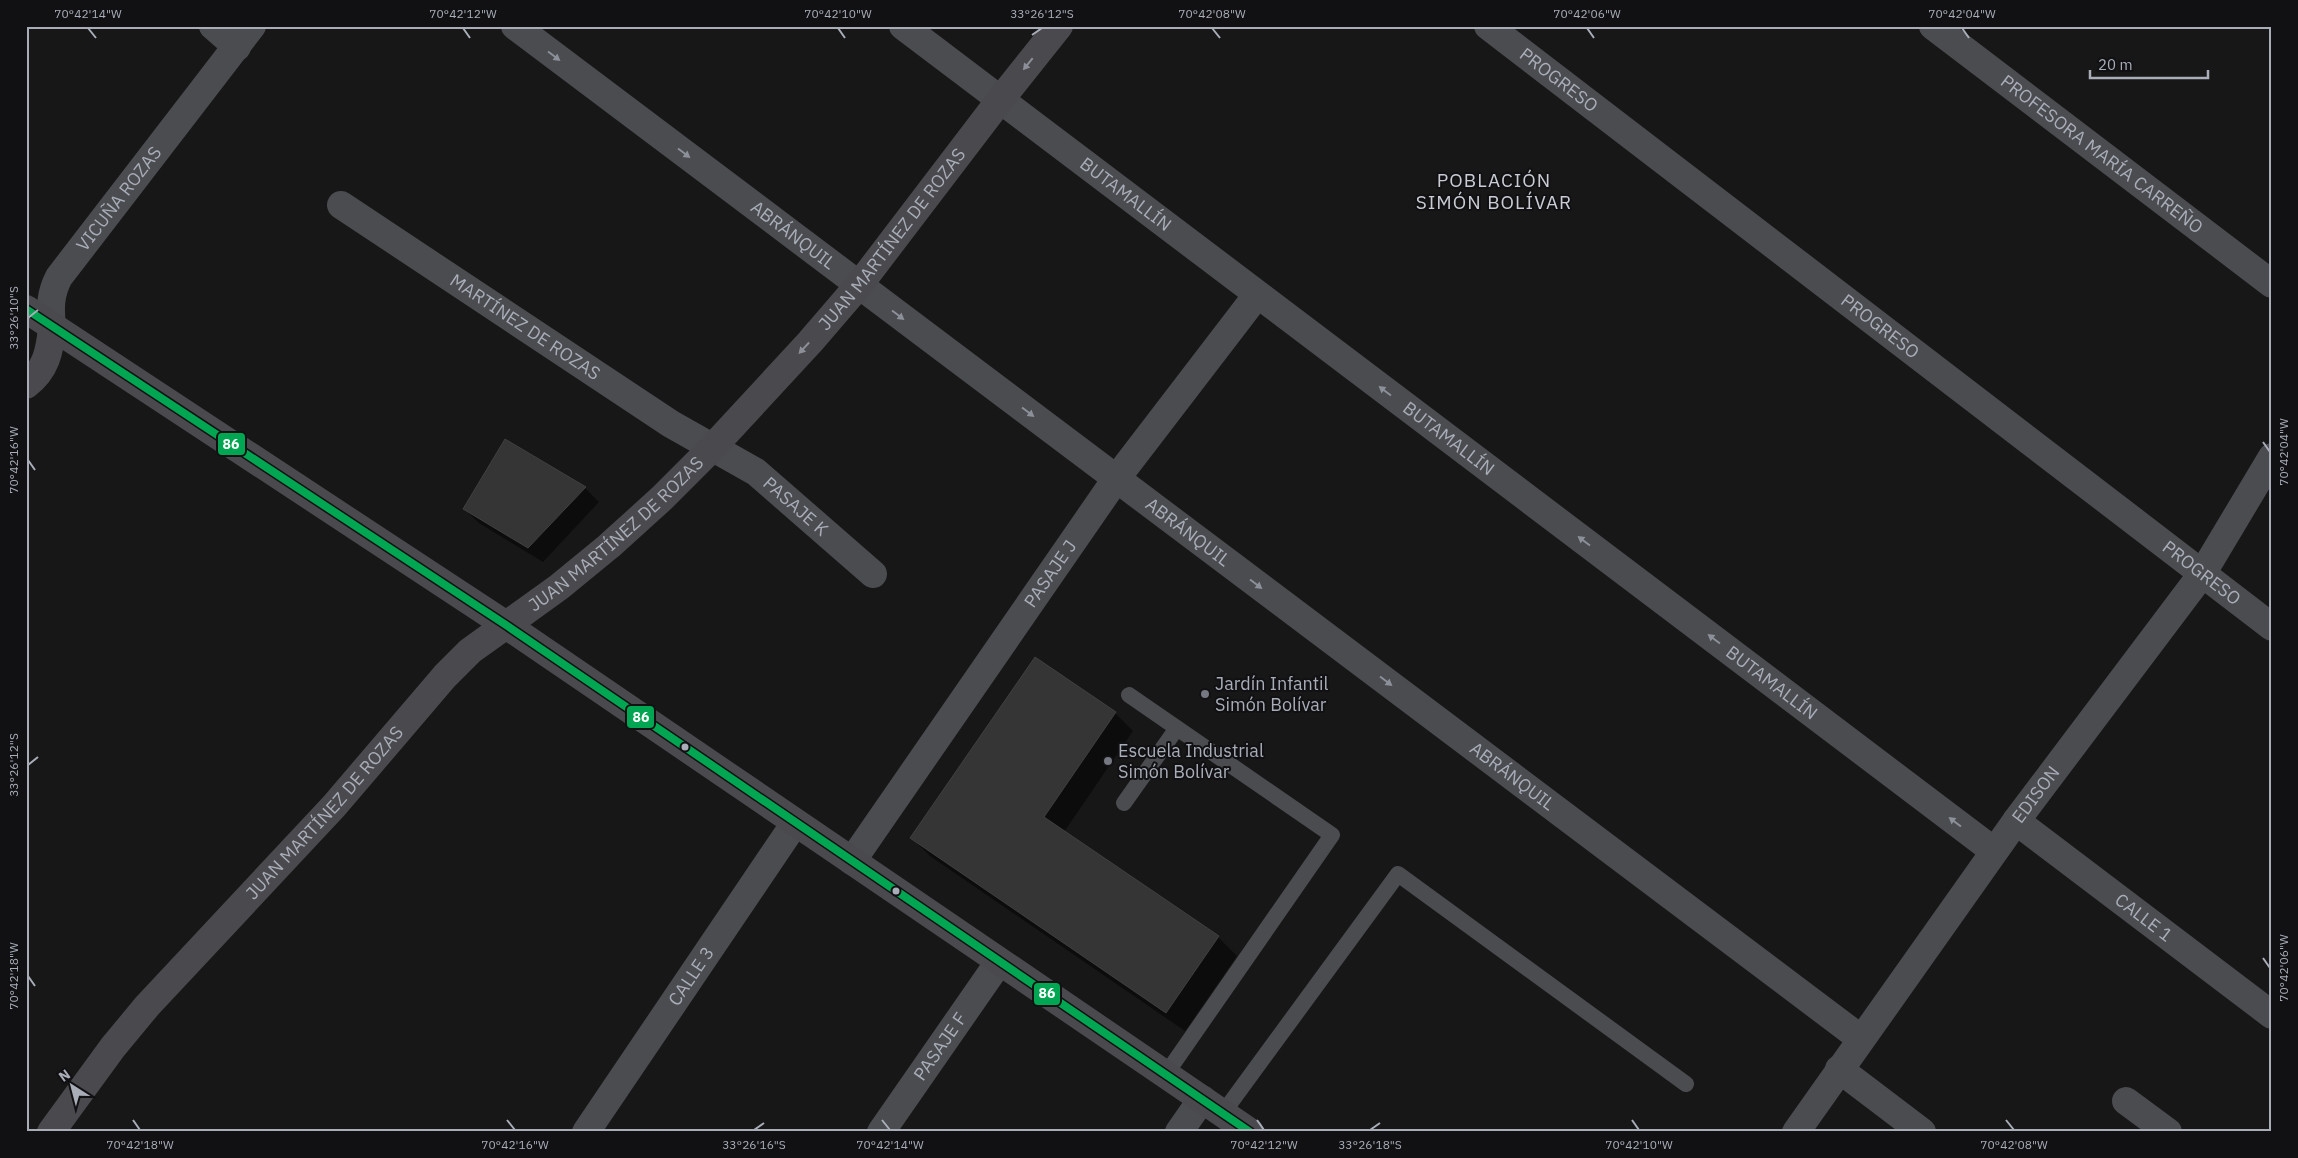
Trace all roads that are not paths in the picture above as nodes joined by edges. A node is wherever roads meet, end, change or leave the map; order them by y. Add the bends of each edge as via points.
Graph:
1 (213, 26) edge
2 (516, 26) edge
3 (902, 26) edge
4 (1059, 26) edge
5 (1488, 26) edge
6 (1932, 26) edge
7 (245, 36) edge
8 (1000, 100) junction
9 (341, 205) dead end
10 (2272, 284) edge
11 (860, 285) junction
12 (1257, 294) junction
13 (26, 309) edge
14 (52, 327) junction
15 (26, 385) edge
16 (712, 448) junction
17 (2272, 457) edge
18 (1116, 479) junction
19 (873, 574) dead end
20 (2202, 574) junction
21 (506, 626) junction
22 (2272, 627) edge
23 (1129, 695) dead end
24 (1178, 728) junction
25 (1124, 803) dead end
26 (2016, 821) junction
27 (795, 823) junction
28 (1994, 851) junction
29 (852, 861) junction
30 (999, 962) junction
31 (2272, 1015) edge
32 (1860, 1038) junction
33 (1839, 1069) junction
34 (1166, 1074) junction
35 (1686, 1084) dead end
36 (2126, 1101) dead end
37 (1212, 1106) junction
38 (51, 1132) edge
39 (586, 1132) edge
40 (881, 1132) edge
41 (1179, 1132) edge
42 (1250, 1132) edge
43 (1796, 1132) edge
44 (1922, 1132) edge
45 (2168, 1132) edge

1 - 7 street
2 -> 11 street, ABRÁNQUIL
3 - 8 street, BUTAMALLÍN
4 -> 8 street, JUAN MARTÍNEZ DE ROZAS
5 - 20 street, PROGRESO
6 - 10 street, PROFESORA MARÍA CARREÑO
7 - 14 street, VICUÑA ROZAS via 59,277 51,302
8 - 11 street, JUAN MARTÍNEZ DE ROZAS
8 - 12 street, BUTAMALLÍN
9 - 16 street, MARTÍNEZ DE ROZAS
11 -> 16 street, JUAN MARTÍNEZ DE ROZAS
11 -> 18 street, ABRÁNQUIL
12 - 18 street, PASAJE J
28 -> 12 street, BUTAMALLÍN
13 - 14 street
14 - 15 street, VICUÑA ROZAS via 48,359
14 - 21 street
16 - 19 street, PASAJE K via 756,472
16 - 21 street, JUAN MARTÍNEZ DE ROZAS via 609,546
17 - 20 street, EDISON
18 - 29 street, PASAJE J
18 -> 32 street, ABRÁNQUIL
20 - 22 street, PROGRESO
20 - 26 street, EDISON
21 - 27 street
21 - 38 street, JUAN MARTÍNEZ DE ROZAS via 470,651 445,676 334,806 187,961 113,1047
23 - 24 lane
24 - 25 lane
24 - 34 lane via 1332,835
26 - 28 street, EDISON
26 - 31 street, CALLE 1
27 - 29 street
27 - 39 street, CALLE 3
28 - 32 street, EDISON
29 - 30 street
30 - 34 street
30 - 40 street, PASAJE F
32 - 33 street, EDISON
33 - 43 street, EDISON
33 - 44 street
34 - 37 street
35 - 37 lane via 1398,874
36 - 45 street
37 - 41 street
37 - 42 street

